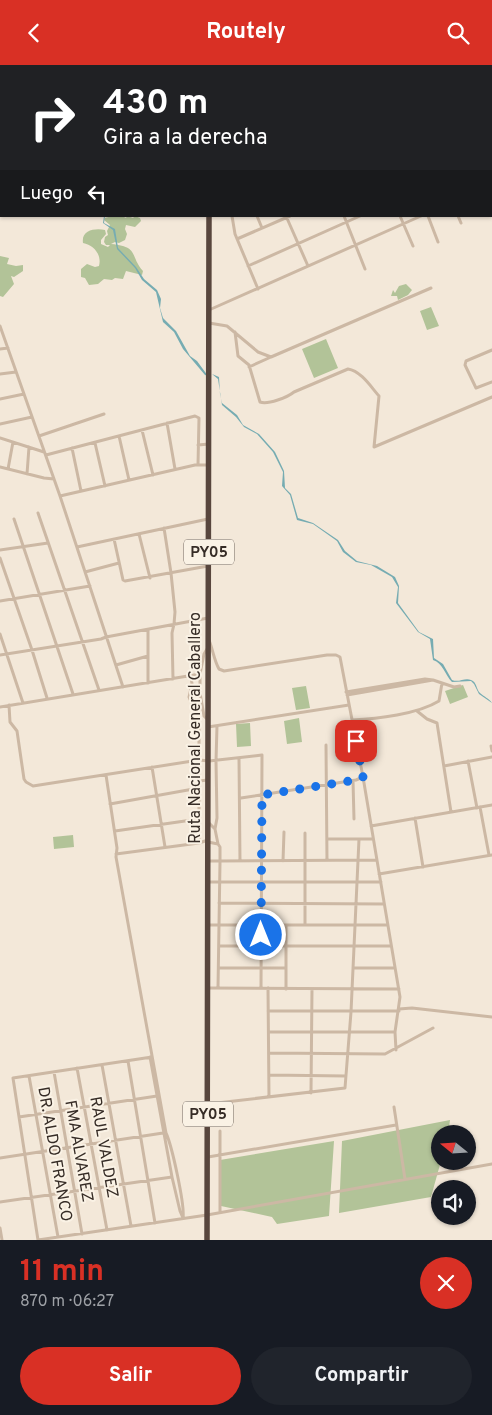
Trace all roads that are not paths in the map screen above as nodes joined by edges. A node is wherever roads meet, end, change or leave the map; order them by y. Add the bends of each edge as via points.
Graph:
1 (209, 217) edge
2 (232, 217) edge
3 (257, 217) edge
4 (288, 217) edge
5 (344, 217) edge
6 (358, 217) edge
7 (400, 217) edge
8 (419, 217) edge
9 (428, 217) edge
10 (458, 217) edge
11 (347, 223) junction
12 (461, 223) dead end
13 (404, 224) junction
14 (262, 228) junction
15 (237, 239) junction
16 (438, 242) dead end
17 (298, 243) junction
18 (356, 246) junction
19 (413, 246) dead end
20 (248, 266) junction
21 (308, 266) junction
22 (366, 269) dead end
23 (431, 287) dead end
24 (258, 289) junction
25 (209, 310) junction
26 (209, 323) junction
27 (0, 326) edge
28 (235, 332) junction
29 (8, 348) junction
30 (0, 349) edge
31 (492, 350) edge
32 (271, 357) junction
33 (249, 367) junction
34 (16, 372) junction
35 (0, 374) edge
36 (492, 382) edge
37 (24, 395) junction
38 (492, 397) edge
39 (0, 399) edge
40 (104, 413) dead end
41 (32, 417) junction
42 (0, 423) edge
43 (167, 423) junction
44 (142, 430) junction
45 (39, 436) junction
46 (119, 436) junction
47 (0, 438) edge
48 (13, 442) junction
49 (95, 442) junction
50 (209, 444) junction
51 (198, 445) junction
52 (29, 447) junction
53 (72, 448) junction
54 (45, 453) junction
55 (198, 465) junction
56 (209, 465) junction
57 (0, 467) edge
58 (8, 469) junction
59 (175, 469) junction
60 (27, 474) junction
61 (153, 475) junction
62 (54, 479) junction
63 (129, 480) junction
64 (105, 486) junction
65 (81, 491) junction
66 (60, 496) junction
67 (38, 513) dead end
68 (14, 519) dead end
69 (208, 519) junction
70 (164, 528) junction
71 (139, 534) junction
72 (114, 539) junction
73 (48, 543) junction
74 (24, 547) junction
75 (77, 547) junction
76 (0, 550) edge
77 (0, 558) edge
78 (119, 563) junction
79 (209, 566) junction
80 (85, 572) junction
81 (171, 573) junction
82 (150, 578) junction
83 (90, 586) junction
84 (65, 590) junction
85 (40, 595) junction
86 (15, 599) junction
87 (0, 601) edge
88 (208, 618) junction
89 (174, 624) junction
90 (148, 630) junction
91 (0, 634) edge
92 (106, 637) junction
93 (209, 639) junction
94 (84, 642) junction
95 (57, 646) junction
96 (209, 647) junction
97 (32, 651) junction
98 (7, 654) junction
99 (0, 655) edge
100 (148, 656) junction
101 (116, 665) junction
102 (191, 676) junction
103 (200, 676) junction
104 (173, 679) junction
105 (148, 683) junction
106 (442, 683) junction
107 (192, 684) junction
108 (460, 686) dead end
109 (123, 687) junction
110 (99, 690) junction
111 (347, 693) junction
112 (73, 694) junction
113 (47, 698) junction
114 (24, 703) junction
115 (8, 705) junction
116 (349, 705) junction
117 (192, 706) junction
118 (0, 707) edge
119 (417, 711) junction
120 (206, 718) junction
121 (352, 720) junction
122 (217, 726) junction
123 (208, 727) junction
124 (326, 745) dead end
125 (491, 746) edge
126 (492, 751) edge
127 (492, 757) edge
128 (239, 758) junction
129 (199, 760) junction
130 (212, 761) junction
131 (468, 761) junction
132 (444, 766) junction
133 (152, 767) junction
134 (106, 775) junction
135 (363, 777) junction
136 (208, 780) junction
137 (198, 781) junction
138 (353, 781) junction
139 (326, 785) junction
140 (199, 788) junction
141 (262, 795) junction
142 (158, 796) junction
143 (240, 798) junction
144 (110, 804) junction
145 (492, 805) edge
146 (478, 807) junction
147 (451, 812) junction
148 (415, 818) junction
149 (199, 819) junction
150 (354, 819) dead end
151 (208, 822) junction
152 (161, 824) junction
153 (371, 826) junction
154 (215, 829) junction
155 (115, 831) junction
156 (284, 832) dead end
157 (305, 833) dead end
158 (327, 839) junction
159 (359, 839) junction
160 (373, 839) junction
161 (208, 841) junction
162 (199, 843) junction
163 (218, 844) junction
164 (165, 847) junction
165 (116, 854) junction
166 (491, 855) edge
167 (327, 860) junction
168 (358, 860) junction
169 (377, 860) junction
170 (208, 861) junction
171 (220, 861) junction
172 (240, 861) junction
173 (261, 861) junction
174 (283, 861) junction
175 (305, 861) junction
176 (424, 867) junction
177 (379, 875) junction
178 (220, 881) junction
179 (208, 882) junction
180 (261, 882) junction
181 (305, 882) junction
182 (357, 882) junction
183 (381, 882) junction
184 (219, 903) junction
185 (261, 903) junction
186 (305, 904) junction
187 (356, 904) junction
188 (384, 904) junction
189 (208, 925) junction
190 (219, 925) junction
191 (261, 925) junction
192 (286, 925) junction
193 (305, 925) junction
194 (355, 925) junction
195 (388, 925) junction
196 (219, 946) junction
197 (261, 946) junction
198 (286, 946) junction
199 (354, 946) junction
200 (391, 946) junction
201 (219, 968) junction
202 (261, 968) junction
203 (286, 968) junction
204 (353, 968) junction
205 (395, 968) junction
206 (208, 988) junction
207 (218, 988) junction
208 (261, 989) junction
209 (268, 989) junction
210 (286, 989) junction
211 (312, 989) junction
212 (352, 989) junction
213 (399, 989) junction
214 (399, 1010) junction
215 (268, 1011) junction
216 (312, 1012) junction
217 (351, 1012) junction
218 (492, 1017) edge
219 (433, 1028) dead end
220 (269, 1032) junction
221 (312, 1032) junction
222 (350, 1032) junction
223 (395, 1032) junction
224 (396, 1050) junction
225 (269, 1053) junction
226 (312, 1054) junction
227 (348, 1054) junction
228 (152, 1057) junction
229 (128, 1061) junction
230 (102, 1065) junction
231 (78, 1068) junction
232 (54, 1072) junction
233 (269, 1075) junction
234 (312, 1075) junction
235 (29, 1076) junction
236 (346, 1076) junction
237 (312, 1093) junction
238 (158, 1096) junction
239 (269, 1097) junction
240 (134, 1099) junction
241 (109, 1103) junction
242 (208, 1103) junction
243 (84, 1107) junction
244 (394, 1107) dead end
245 (60, 1110) junction
246 (36, 1114) junction
247 (19, 1117) junction
248 (396, 1125) junction
249 (220, 1131) dead end
250 (165, 1133) junction
251 (140, 1137) junction
252 (116, 1141) junction
253 (91, 1144) junction
254 (67, 1147) junction
255 (43, 1151) junction
256 (25, 1154) junction
257 (220, 1155) junction
258 (208, 1157) junction
259 (0, 1158) edge
260 (492, 1165) edge
261 (172, 1177) junction
262 (405, 1179) junction
263 (148, 1180) junction
264 (124, 1184) junction
265 (99, 1187) junction
266 (74, 1191) junction
267 (50, 1195) junction
268 (31, 1197) junction
269 (0, 1202) edge
270 (220, 1212) junction
271 (207, 1215) junction
272 (183, 1218) junction
273 (155, 1223) junction
274 (131, 1226) junction
275 (0, 1228) edge
276 (107, 1230) junction
277 (82, 1233) junction
278 (58, 1237) junction
279 (2, 1240) edge
280 (38, 1240) edge
281 (207, 1240) edge

1 - 25 highway, Ruta Nacional General Caballero / PY05
2 - 15 street
3 - 14 street
4 - 14 street
4 - 17 street
5 - 11 street
6 - 11 street
7 - 13 street
8 - 13 street
9 - 16 street
10 - 12 street
11 - 17 street
11 - 18 street
13 - 18 street
13 - 19 street
14 - 15 street
15 - 20 street
17 - 20 street
17 - 21 street
18 - 21 street
18 - 22 street
20 - 24 street
21 - 24 street
23 - 32 street
24 - 25 street
25 - 26 highway, Ruta Nacional General Caballero / PY05
26 - 28 street via 224,324
26 - 50 highway, Ruta Nacional General Caballero / PY05
27 - 29 street
28 - 32 street via 258,352
28 - 33 street via 238,356
29 - 30 street
29 - 34 street
31 - 36 street via 466,361 465,365 476,389
32 - 33 street
33 - 38 street via 260,401 264,403 288,396 348,369 353,370 379,396 374,447
34 - 35 street
34 - 37 street
37 - 39 street
37 - 41 street
40 - 45 street
41 - 42 street
41 - 45 street
43 - 44 street
43 - 51 street via 197,416
43 - 59 street
44 - 46 street
44 - 61 street
45 - 54 street
46 - 49 street
46 - 63 street
47 - 48 street
48 - 52 street
48 - 58 street
49 - 53 street
49 - 64 street
50 - 51 street
50 - 56 highway, Ruta Nacional General Caballero / PY05
51 - 55 street
52 - 54 street
52 - 60 street
53 - 54 street
53 - 65 street
54 - 62 street
55 - 56 street
55 - 59 street
56 - 69 highway, Ruta Nacional General Caballero / PY05
57 - 58 street
58 - 60 street
59 - 61 street
60 - 62 street
61 - 63 street
62 - 66 street
63 - 64 street
64 - 65 street
65 - 66 street
66 - 75 street
67 - 73 street
68 - 74 street
69 - 70 street
69 - 79 highway, Ruta Nacional General Caballero / PY05
70 - 71 street
70 - 81 street
71 - 72 street
71 - 82 street
72 - 75 street
72 - 78 street
73 - 74 street
73 - 84 street
74 - 76 street
74 - 85 street
75 - 80 street
77 - 86 street
78 - 80 street
78 - 82 street via 126,581
79 - 81 street
79 - 88 highway, Ruta Nacional General Caballero / PY05
80 - 83 street
81 - 82 street
81 - 89 street
83 - 84 street
83 - 92 street
84 - 85 street
84 - 94 street
85 - 86 street
85 - 95 street
86 - 87 street
86 - 97 street
88 - 89 street
88 - 93 highway, Ruta Nacional General Caballero / PY05
89 - 90 street
89 - 104 street
90 - 92 street
90 - 100 street
91 - 98 street
92 - 94 street
92 - 101 street
93 - 96 highway, Ruta Nacional General Caballero / PY05
93 - 111 street via 215,663 224,671 336,655 340,657
94 - 95 street
94 - 110 street
95 - 97 street
95 - 112 street
96 - 103 street via 204,654
96 - 120 highway, Ruta Nacional General Caballero / PY05
97 - 98 street
97 - 113 street
98 - 99 street
98 - 114 street
100 - 101 street
100 - 105 street
101 - 109 street
102 - 103 street
102 - 104 street
102 - 107 street
103 - 107 street
103 - 120 street
104 - 105 street
105 - 109 street
106 - 108 street
106 - 111 street via 433,680
106 - 119 street via 439,701
107 - 117 street via 189,697
109 - 110 street
110 - 112 street
111 - 116 street
112 - 113 street
113 - 114 street
114 - 115 street
115 - 118 street
115 - 134 street via 10,722 17,731 26,782 33,786
116 - 121 street
116 - 122 street
117 - 120 street
117 - 129 street via 198,722
119 - 121 street
119 - 132 street via 437,723
120 - 123 highway, Ruta Nacional General Caballero / PY05
121 - 135 street
122 - 123 street
122 - 130 street
123 - 130 highway, Ruta Nacional General Caballero / PY05
124 - 139 street
125 - 126 street
127 - 131 street
128 - 130 street
128 - 141 street via 262,755
128 - 143 street
129 - 130 street
129 - 133 street
129 - 137 street
130 - 136 highway, Ruta Nacional General Caballero / PY05
130 - 154 street
131 - 132 street
131 - 146 street
132 - 147 street
133 - 134 street
133 - 142 street
134 - 144 street
135 - 138 street
135 - 153 street
136 - 137 street
136 - 151 highway, Ruta Nacional General Caballero / PY05
137 - 140 street
138 - 139 street
138 - 150 street
139 - 141 street
139 - 158 street
140 - 142 street
140 - 149 street
141 - 143 street
141 - 173 street
142 - 144 street
142 - 152 street
143 - 172 street
144 - 155 street
145 - 146 street
146 - 147 street
146 - 166 street
147 - 148 street
148 - 153 street
148 - 176 street
149 - 152 street
149 - 162 street
151 - 154 street
151 - 161 highway, Ruta Nacional General Caballero / PY05
152 - 155 street
152 - 164 street
153 - 160 street
154 - 163 street
155 - 165 street
156 - 174 street
157 - 175 street
158 - 159 street
158 - 167 street
159 - 160 street
159 - 168 street
160 - 169 street
161 - 162 street
161 - 163 street
161 - 170 highway, Ruta Nacional General Caballero / PY05
162 - 164 street
163 - 171 street
164 - 165 street
165 - 228 street
166 - 176 street
167 - 168 street
167 - 175 street
168 - 169 street
168 - 182 street
169 - 177 street
170 - 171 street
170 - 179 highway, Ruta Nacional General Caballero / PY05
171 - 172 street
171 - 178 street
172 - 173 street
173 - 174 street
173 - 180 street
174 - 175 street
175 - 181 street
176 - 177 street
177 - 183 street
178 - 179 street
178 - 180 street
178 - 184 street
179 - 189 highway, Ruta Nacional General Caballero / PY05
180 - 181 street
180 - 185 street
181 - 182 street
181 - 186 street
182 - 183 street
182 - 187 street
183 - 188 street
184 - 185 street
184 - 190 street
185 - 186 street
185 - 191 street
186 - 187 street
186 - 193 street
187 - 188 street
187 - 194 street
188 - 195 street
189 - 190 street
189 - 206 highway, Ruta Nacional General Caballero / PY05
190 - 191 street
190 - 196 street
191 - 192 street
191 - 197 street
192 - 193 street
192 - 198 street
193 - 194 street
194 - 195 street
194 - 199 street
195 - 200 street
196 - 197 street
196 - 201 street
197 - 198 street
197 - 202 street
198 - 199 street
198 - 203 street
199 - 200 street
199 - 204 street
200 - 205 street
201 - 202 street
201 - 207 street
202 - 203 street
202 - 208 street
203 - 210 street
204 - 205 street
204 - 212 street
205 - 213 street
206 - 207 street
206 - 242 highway, Ruta Nacional General Caballero / PY05
207 - 208 street
208 - 209 street
209 - 210 street
209 - 215 street
210 - 211 street
211 - 212 street
211 - 216 street
212 - 213 street
212 - 217 street
213 - 214 street
214 - 217 street
214 - 218 street via 412,1008
214 - 223 street
215 - 216 street
215 - 220 street
216 - 217 street
216 - 221 street
217 - 222 street
219 - 224 street
220 - 221 street
220 - 225 street
221 - 222 street
221 - 226 street
222 - 223 street
222 - 227 street
223 - 224 street
224 - 227 street via 385,1054
225 - 226 street
225 - 233 street
226 - 227 street
226 - 234 street
227 - 236 street
228 - 229 street
228 - 238 street
229 - 230 street
229 - 240 street
230 - 231 street
230 - 241 street
231 - 232 street
231 - 243 street, RAUL VALDEZ
232 - 235 street
232 - 245 street, FMA ALVAREZ
233 - 234 street
233 - 239 street
234 - 236 street
234 - 237 street
235 - 246 street, DR. ALDO FRANCO
235 - 247 street via 13,1078
236 - 237 street via 345,1089
237 - 239 street
238 - 240 street
238 - 250 street
239 - 242 street
240 - 241 street
240 - 251 street
241 - 243 street
241 - 252 street
242 - 258 highway, Ruta Nacional General Caballero / PY05
243 - 245 street
243 - 253 street, RAUL VALDEZ
244 - 248 street
245 - 246 street
245 - 254 street, FMA ALVAREZ
246 - 247 street
246 - 255 street, DR. ALDO FRANCO
247 - 256 street
248 - 257 street
248 - 262 street
249 - 257 street
250 - 251 street
250 - 261 street
250 - 272 street via 170,1139
251 - 252 street
251 - 263 street
252 - 253 street
252 - 264 street
253 - 254 street
253 - 265 street, RAUL VALDEZ
254 - 255 street
254 - 266 street, FMA ALVAREZ
255 - 256 street
255 - 267 street, DR. ALDO FRANCO
256 - 259 street
256 - 268 street
257 - 258 street
257 - 270 street
258 - 271 highway, Ruta Nacional General Caballero / PY05
260 - 262 street
261 - 263 street
261 - 272 street
262 - 270 street
263 - 264 street
263 - 273 street
264 - 265 street
264 - 274 street
265 - 266 street
265 - 276 street, RAUL VALDEZ
266 - 267 street
266 - 277 street, FMA ALVAREZ
267 - 268 street
267 - 278 street, DR. ALDO FRANCO
268 - 269 street
268 - 280 street
270 - 271 street
271 - 272 street
271 - 281 highway, Ruta Nacional General Caballero / PY05
272 - 273 street
273 - 274 street
274 - 276 street
275 - 279 street
276 - 277 street
277 - 278 street
278 - 280 street

